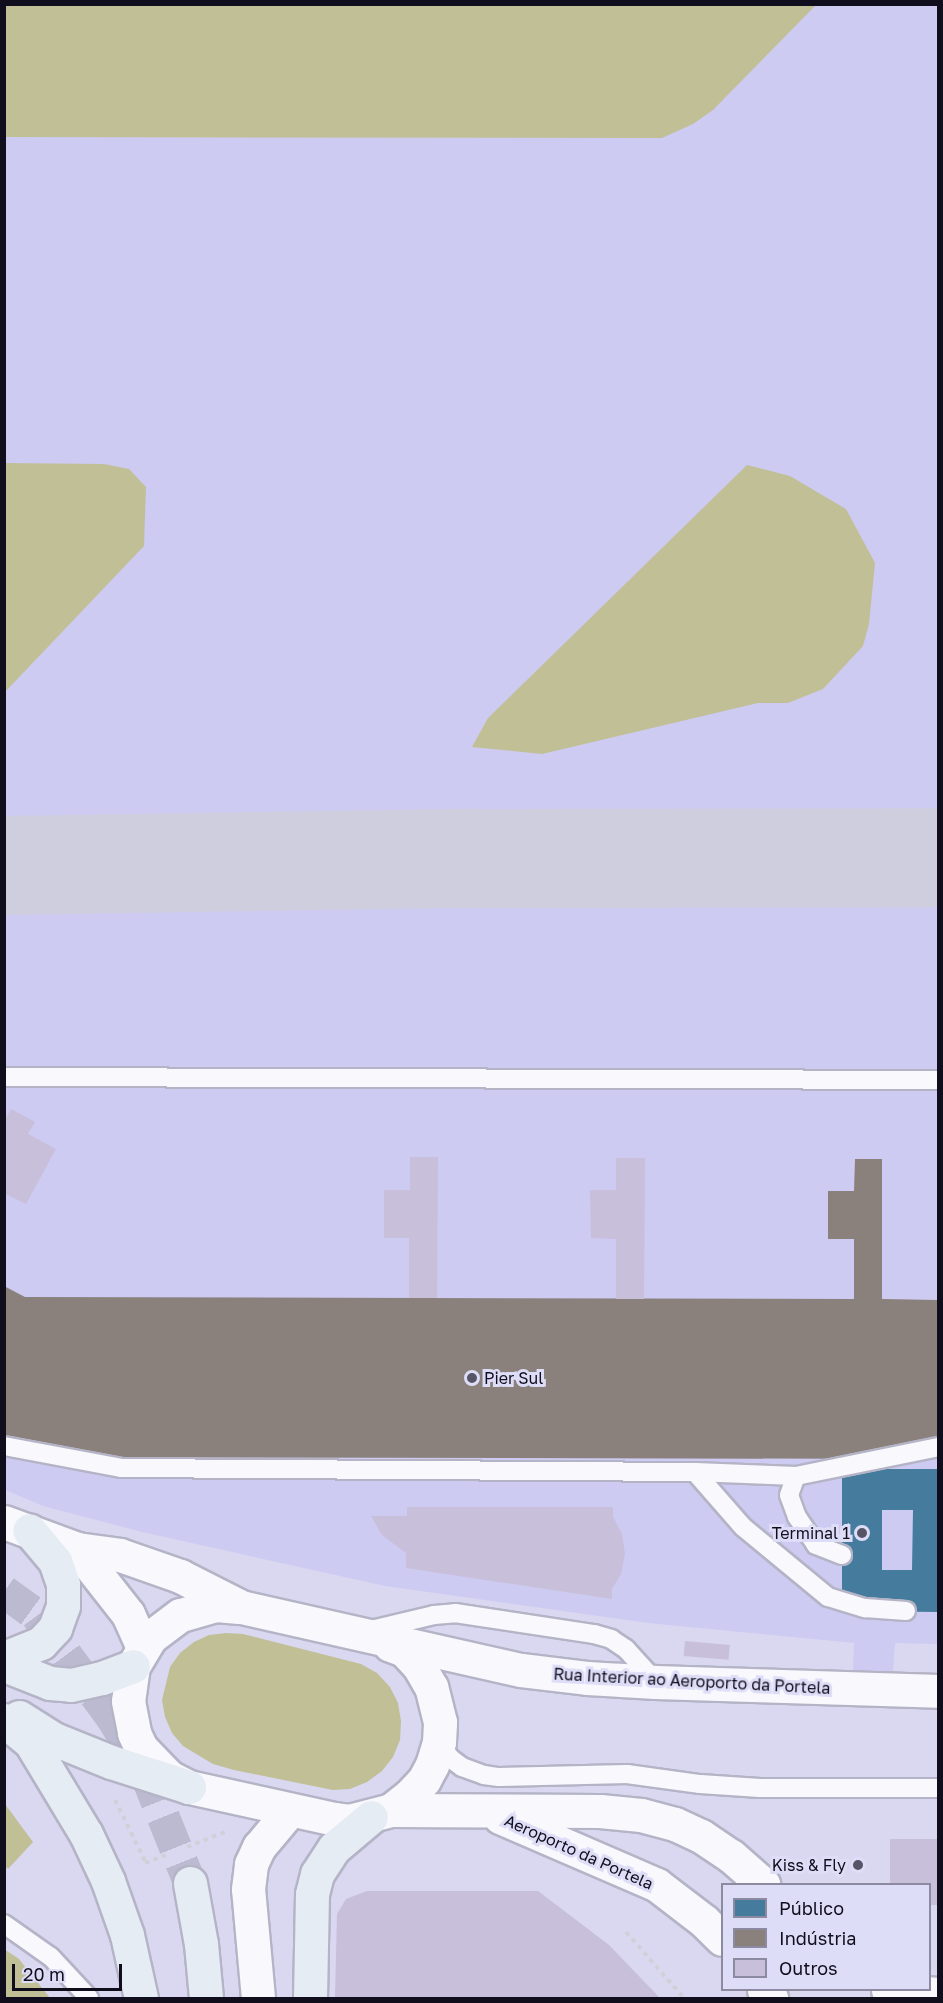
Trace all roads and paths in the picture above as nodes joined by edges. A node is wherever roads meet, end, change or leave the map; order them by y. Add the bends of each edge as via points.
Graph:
1 (4, 1077) edge
2 (939, 1080) edge
3 (4, 1446) edge
4 (939, 1447) edge
5 (695, 1472) junction
6 (796, 1476) junction
7 (17, 1526) edge
8 (77, 1549) junction
9 (842, 1556) dead end
10 (241, 1607) junction
11 (906, 1611) dead end
12 (365, 1637) junction
13 (138, 1657) junction
14 (4, 1658) edge
15 (4, 1665) edge
16 (656, 1682) junction
17 (939, 1690) edge
18 (4, 1708) edge
19 (4, 1720) edge
20 (438, 1742) junction
21 (189, 1787) junction
22 (939, 1788) edge
23 (290, 1810) junction
24 (490, 1813) junction
25 (381, 1814) junction
26 (226, 1832) dead end
27 (186, 1847) dead end
28 (176, 1851) dead end
29 (108, 1881) junction
30 (190, 1883) tunnel mouth
31 (761, 1883) edge
32 (4, 1924) edge
33 (626, 1932) dead end
34 (721, 1938) edge
35 (908, 1991) edge
36 (939, 1994) edge
37 (89, 1998) edge
38 (141, 1998) edge
39 (206, 1998) edge
40 (258, 1998) edge
41 (310, 1998) edge
42 (684, 1998) edge

1 - 2 lane
3 - 5 lane via 121,1468
4 - 6 lane
5 - 6 lane
5 - 11 lane via 743,1527 828,1597 865,1608
6 - 9 lane via 789,1495 797,1517 816,1545
7 - 8 main road, Rua Interior ao Aeroporto da Portela
7 - 14 main road via 55,1561 63,1584 63,1606 55,1628 40,1643
8 - 10 main road, Rua Interior ao Aeroporto da Portela via 120,1555 180,1576
8 - 13 main road via 128,1614
10 - 12 main road, Rua Interior ao Aeroporto da Portela
10 - 13 main road via 216,1605 180,1615 164,1625
12 - 16 main road, Rua Interior ao Aeroporto da Portela via 521,1670
12 - 16 lane via 434,1615 455,1613 594,1634 626,1650
12 - 20 main road, Rua Interior ao Aeroporto da Portela via 404,1650 419,1666 436,1702
13 - 15 main road via 102,1678 71,1685 50,1683
13 - 21 main road via 128,1701 134,1733 141,1748 169,1777
16 - 17 main road, Rua Interior ao Aeroporto da Portela
18 - 21 main road via 54,1739
19 - 29 main road via 31,1743 56,1781
20 - 22 lane via 462,1767 499,1777 627,1774 760,1788
20 - 25 main road, Rua Interior ao Aeroporto da Portela via 424,1780
21 - 23 main road
23 - 25 main road via 349,1821
23 - 40 main road via 259,1847 251,1864 248,1889
24 - 25 main road
24 - 31 main road via 600,1811 641,1815 701,1836
24 - 34 main road, Aeroporto da Portela via 657,1885
25 - 41 main road via 334,1848 317,1874 312,1894
26 - 27 path
28 - 29 path
29 - 38 main road via 127,1935
30 - 39 main road
32 - 37 lane via 51,1957
33 - 42 path
35 - 36 main road

